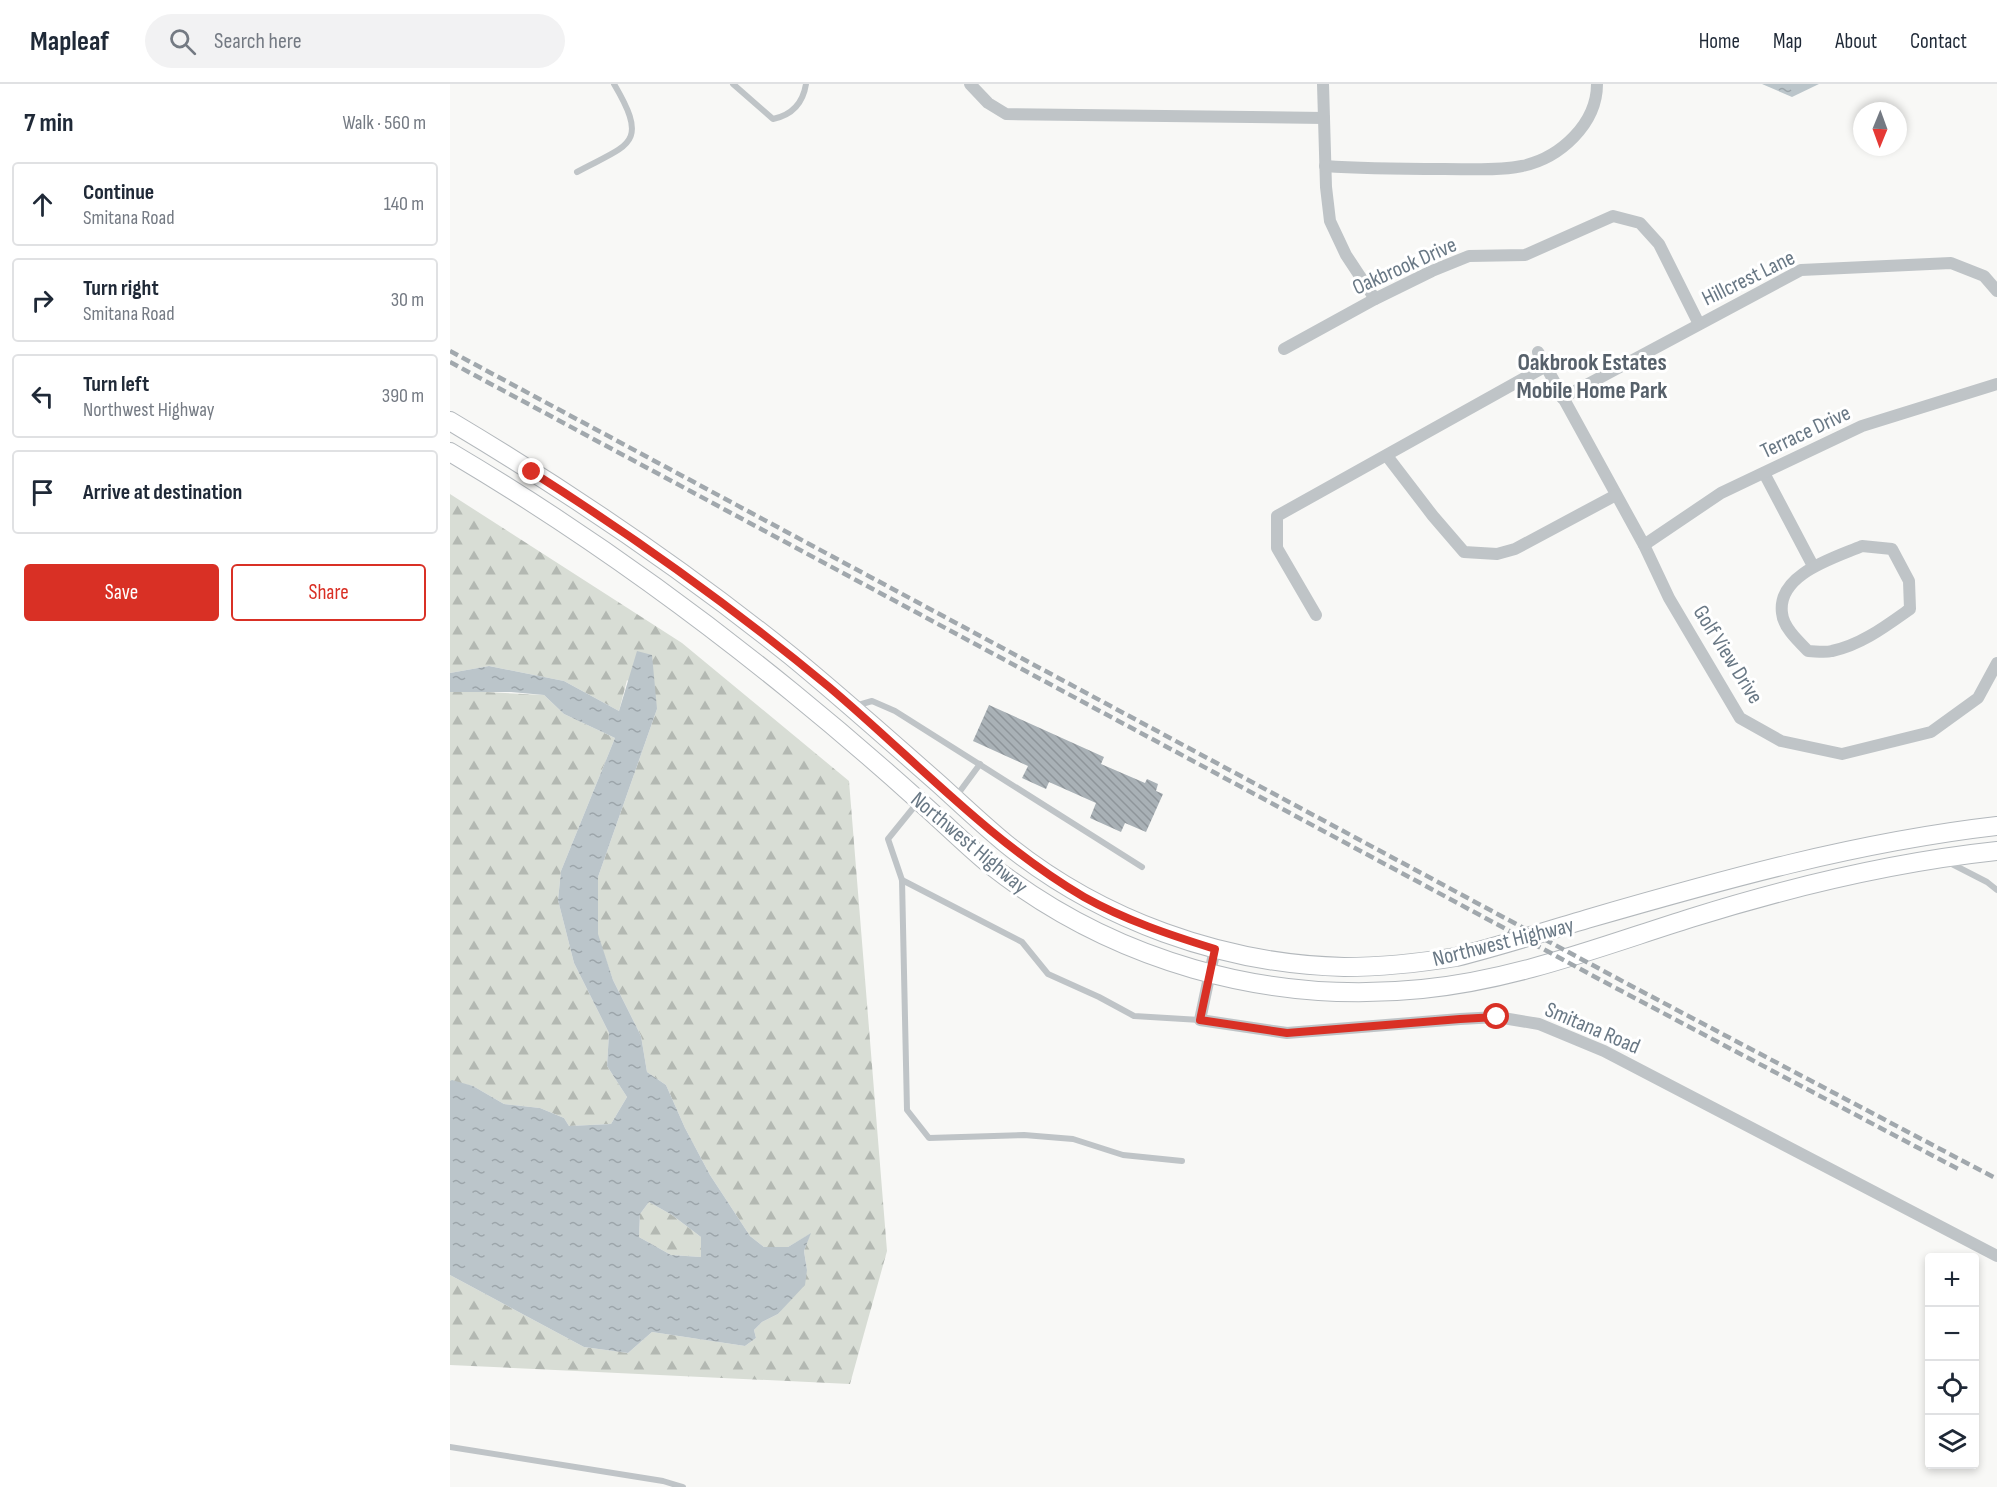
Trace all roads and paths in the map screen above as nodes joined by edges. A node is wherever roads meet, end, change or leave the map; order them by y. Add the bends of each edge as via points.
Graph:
1 (614, 84) edge
2 (734, 84) edge
3 (806, 84) edge
4 (970, 84) edge
5 (1323, 84) edge
6 (1597, 84) edge
7 (1324, 118) junction
8 (1325, 166) junction
9 (577, 172) dead end
10 (1997, 291) edge
11 (1375, 299) junction
12 (1699, 324) junction
13 (1284, 349) dead end
14 (1538, 352) dead end
15 (1546, 366) junction
16 (1997, 386) edge
17 (1562, 398) junction
18 (450, 421) edge
19 (450, 452) edge
20 (1387, 456) junction
21 (1764, 473) junction
22 (1616, 495) junction
23 (1644, 545) junction
24 (1813, 566) junction
25 (1316, 615) dead end
26 (1997, 663) edge
27 (852, 708) junction
28 (980, 764) junction
29 (955, 799) junction
30 (919, 801) junction
31 (1997, 826) edge
32 (1997, 851) edge
33 (1940, 859) junction
34 (1142, 867) dead end
35 (902, 880) junction
36 (1997, 890) edge
37 (1215, 949) junction
38 (1208, 973) junction
39 (1200, 1020) junction
40 (1182, 1161) dead end
41 (1997, 1256) edge
42 (450, 1447) edge
43 (683, 1487) edge

1 - 9 lane via 630,116 632,137 626,145
2 - 3 lane via 773,119 785,117 797,107
4 - 7 street via 988,103 1006,114
5 - 7 street
6 - 8 street via 1589,117 1577,135 1551,155 1524,166 1491,170
7 - 8 street
8 - 11 street via 1330,221 1346,255
10 - 12 street, Hillcrest Lane via 1984,276 1951,263 1801,270
11 - 12 street, Oakbrook Drive via 1468,256 1525,255 1613,216 1640,223 1659,244
11 - 13 street, Oakbrook Drive
12 - 17 street, Hillcrest Lane
14 - 15 street, Golf View Drive
15 - 17 street, Golf View Drive
15 - 20 street
16 - 21 street, Terrace Drive via 1862,426
17 - 22 street, Golf View Drive
18 - 27 main road, Northwest Highway via 663,559
19 - 30 main road, Northwest Highway via 559,520 688,609 812,708
20 - 22 street via 1464,552 1497,554 1515,549
20 - 25 street via 1277,516 1277,548
21 - 23 street, Terrace Drive via 1721,493
21 - 24 street
22 - 23 street, Golf View Drive
23 - 26 street, Golf View Drive via 1669,598 1740,718 1781,741 1842,754 1931,732 1978,698
24 - 24 street via 1784,593 1782,614 1792,634 1808,651 1830,652 1861,641 1910,609 1909,581 1892,549 1862,546
27 - 28 lane via 869,700 882,705
27 - 29 main road, Northwest Highway
28 - 29 lane
28 - 34 lane
29 - 37 main road, Northwest Highway via 1006,844 1085,897 1131,920
30 - 35 lane via 888,839
30 - 38 main road, Northwest Highway via 990,864 1071,919 1132,948
31 - 37 main road, Northwest Highway via 1932,834 1817,857 1456,957 1420,963 1346,967 1265,959
32 - 33 main road, Northwest Highway
33 - 36 lane
33 - 38 main road, Northwest Highway via 1787,891 1544,965 1464,984 1344,993 1258,985
35 - 39 lane via 1023,942 1048,974 1134,1016
35 - 40 lane via 907,1110 930,1138 1024,1135 1072,1139 1123,1155
37 - 38 street
38 - 39 street
39 - 41 street, Smitana Road via 1287,1033 1497,1017 1539,1024 1604,1052
42 - 43 lane

